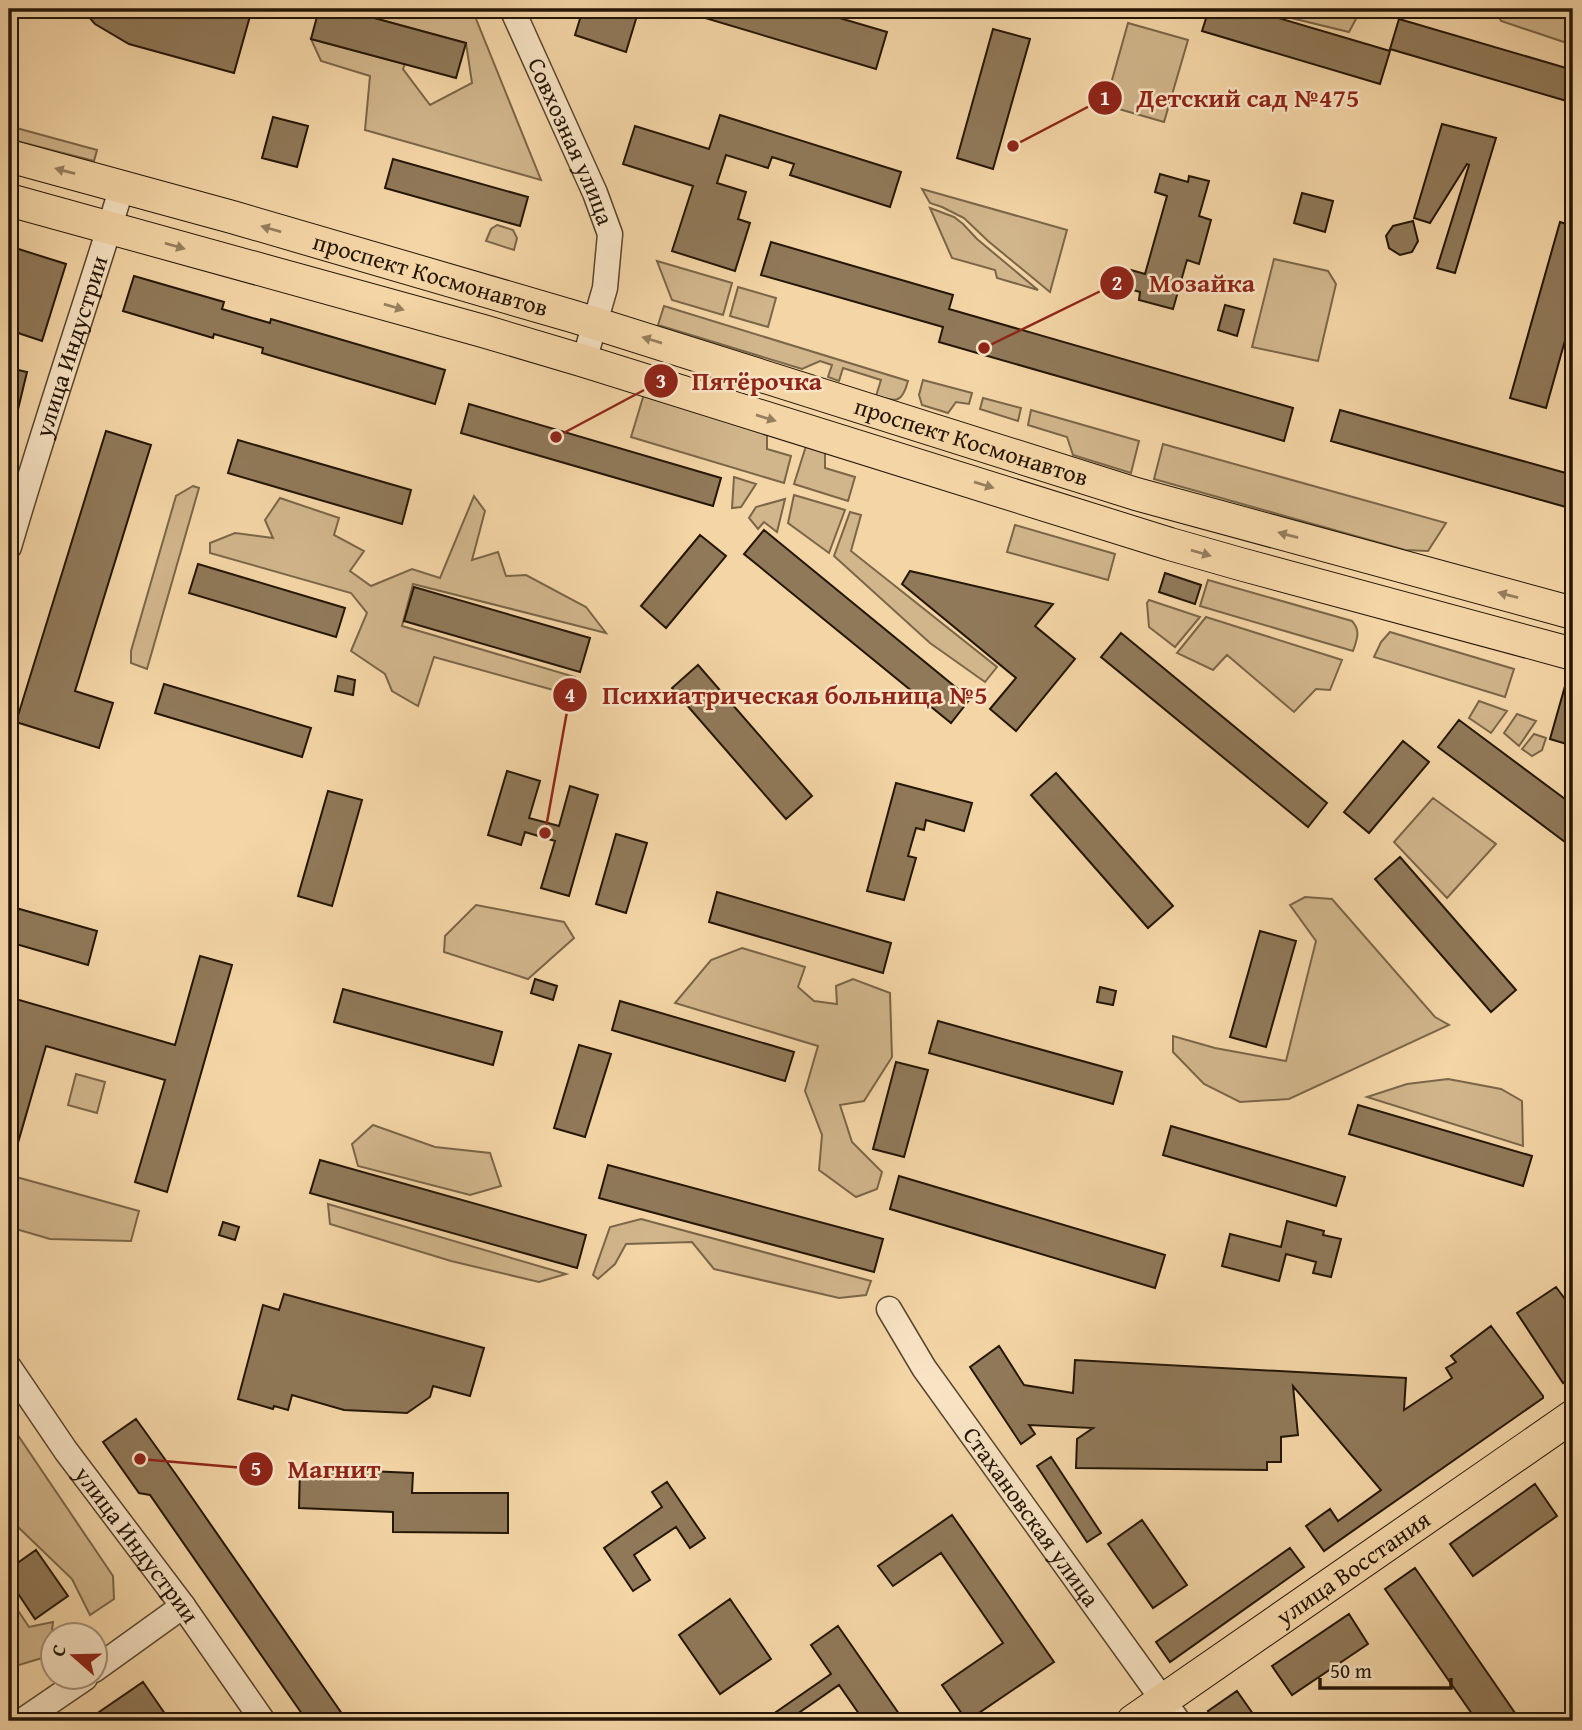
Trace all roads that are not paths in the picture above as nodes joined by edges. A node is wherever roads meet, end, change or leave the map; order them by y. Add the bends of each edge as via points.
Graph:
1 (512, 9) edge
2 (9, 156) edge
3 (122, 187) junction
4 (9, 200) edge
5 (109, 228) junction
6 (595, 323) junction
7 (584, 361) junction
8 (9, 547) edge
9 (1573, 613) edge
10 (1573, 654) edge
11 (889, 1309) dead end
12 (9, 1367) edge
13 (1573, 1416) edge
14 (183, 1606) junction
15 (108, 1660) edge
16 (64, 1692) edge
17 (1171, 1711) edge
18 (22, 1721) edge
19 (263, 1721) edge
20 (1133, 1721) edge

1 - 6 street, Совхозная улица via 610,234 605,288
3 -> 2 main road, проспект Космонавтов
3 - 5 street, улица Индустрии
6 -> 3 main road, проспект Космонавтов
4 - 5 main road, проспект Космонавтов
5 -> 7 main road, проспект Космонавтов
5 - 8 street, улица Индустрии
6 - 7 street, Совхозная улица
9 -> 6 main road, проспект Космонавтов via 1136,494
7 -> 10 main road, проспект Космонавтов via 1193,551
11 - 17 street, Стахановская улица via 924,1368
12 - 14 street, улица Индустрии
13 - 17 main road, улица Восстания
14 - 15 street
14 - 19 street, улица Индустрии
16 - 18 street
17 - 20 main road, улица Восстания

